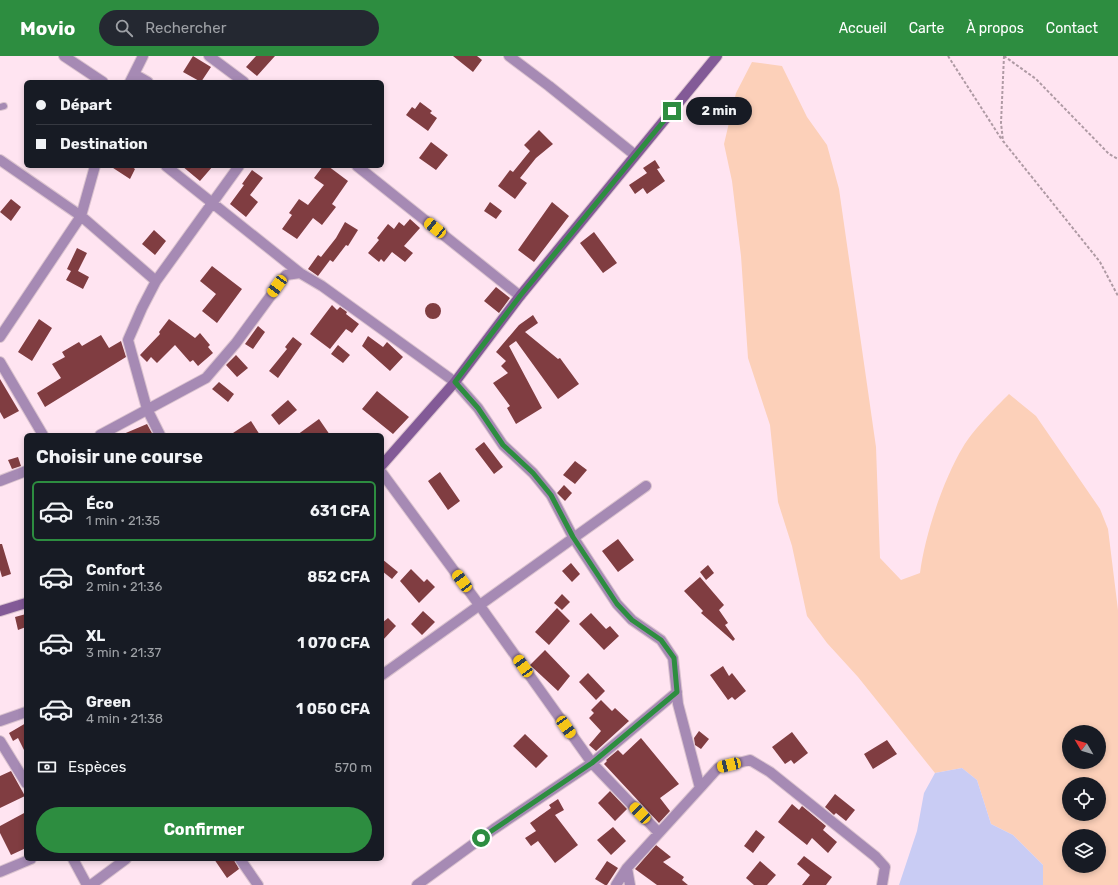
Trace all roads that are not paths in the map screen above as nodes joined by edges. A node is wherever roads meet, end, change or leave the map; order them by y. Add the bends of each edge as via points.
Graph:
1 (64, 56) edge
2 (144, 56) edge
3 (209, 56) edge
4 (509, 56) edge
5 (717, 56) edge
6 (132, 78) edge
7 (100, 80) edge
8 (241, 80) edge
9 (635, 156) junction
10 (0, 160) edge
11 (94, 168) edge
12 (168, 168) edge
13 (238, 168) edge
14 (360, 168) edge
15 (212, 203) junction
16 (81, 216) junction
17 (300, 273) junction
18 (156, 281) junction
19 (520, 296) junction
20 (0, 337) edge
21 (0, 362) edge
22 (455, 382) junction
23 (147, 408) junction
24 (42, 433) edge
25 (103, 433) edge
26 (159, 433) edge
27 (384, 463) edge
28 (24, 472) edge
29 (384, 476) edge
30 (0, 481) edge
31 (646, 486) dead end
32 (573, 537) junction
33 (24, 604) edge
34 (480, 606) junction
35 (0, 612) edge
36 (384, 674) edge
37 (677, 692) junction
38 (24, 713) edge
39 (0, 721) edge
40 (0, 741) edge
41 (592, 763) junction
42 (24, 780) edge
43 (700, 788) junction
44 (659, 833) junction
45 (26, 861) edge
46 (73, 861) edge
47 (123, 861) edge
48 (241, 861) edge
49 (627, 868) junction
50 (0, 872) edge
51 (87, 885) edge
52 (91, 885) edge
53 (258, 885) edge
54 (417, 885) edge
55 (616, 885) edge
56 (630, 885) edge
57 (882, 885) edge

1 - 7 street
2 - 6 street
3 - 8 street
4 - 9 street
5 - 9 street
9 - 19 street via 581,225
10 - 16 street
11 - 16 street
12 - 15 street
13 - 15 street
14 - 19 street
15 - 17 street
15 - 18 street
16 - 18 street
16 - 20 street
17 - 22 street via 322,286
17 - 23 street via 286,275 236,344 206,378
18 - 23 street via 128,340
19 - 22 street
21 - 24 street
22 - 27 street
22 - 32 street via 478,408 503,445 533,473 551,495
23 - 25 street
23 - 26 street
28 - 30 street
29 - 34 street
31 - 32 street
32 - 34 street
32 - 37 street via 617,604 632,620 661,640 674,658
33 - 35 street
34 - 36 street
34 - 41 street
37 - 41 street
37 - 43 street
38 - 39 street
40 - 42 street
41 - 44 street
41 - 54 street
43 - 44 street
43 - 57 street via 718,768 750,760 770,772 876,857 885,867
44 - 49 street
45 - 50 street
46 - 51 street
47 - 52 street
48 - 53 street
49 - 55 street
49 - 56 street

